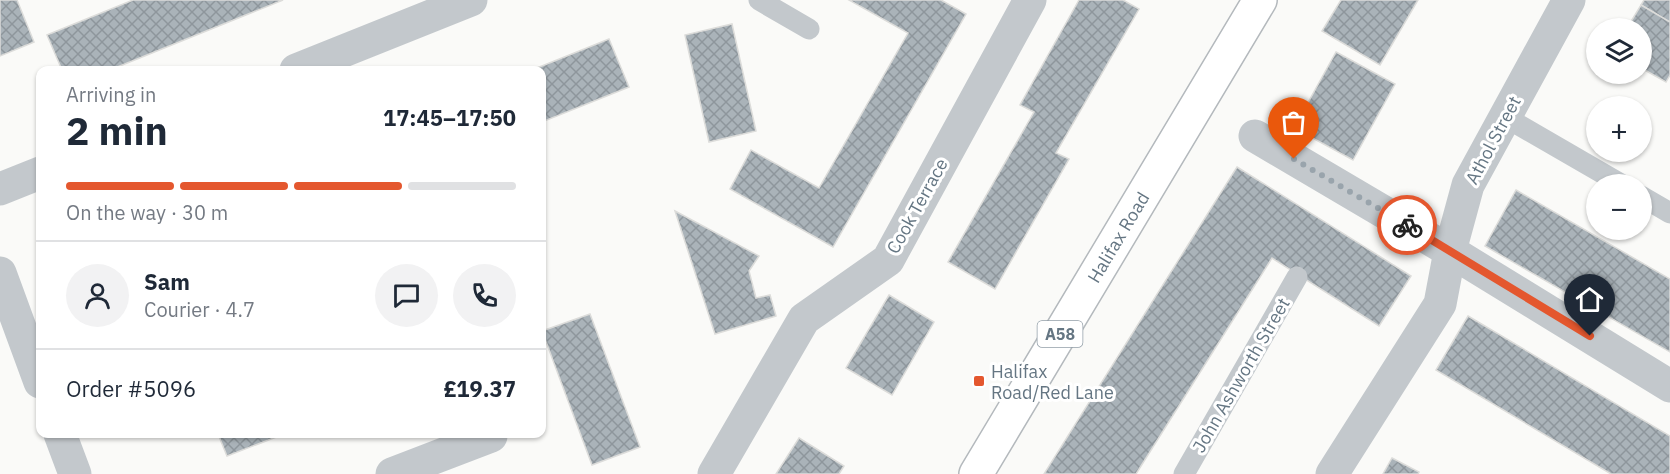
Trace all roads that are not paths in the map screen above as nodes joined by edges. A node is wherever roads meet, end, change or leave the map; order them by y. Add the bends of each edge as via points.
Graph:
1 (471, 0) edge
2 (759, 0) edge
3 (1030, 0) edge
4 (1260, 0) edge
5 (1569, 0) edge
6 (809, 30) dead end
7 (306, 66) edge
8 (1505, 117) junction
9 (1255, 136) dead end
10 (1604, 174) edge
11 (36, 175) edge
12 (0, 189) edge
13 (1652, 202) edge
14 (1670, 213) edge
15 (1450, 250) junction
16 (0, 273) edge
17 (1297, 277) dead end
18 (36, 371) edge
19 (1670, 386) edge
20 (62, 438) edge
21 (486, 438) edge
22 (75, 474) edge
23 (392, 474) edge
24 (714, 474) edge
25 (976, 474) edge
26 (1184, 474) edge
27 (1332, 474) edge

1 - 7 street
2 - 6 lane
3 - 24 street, Cook Terrace via 888,260 804,319
4 - 25 highway, Halifax Road / A58
5 - 8 street, Athol Street
8 - 10 lane
8 - 15 street, Athol Street via 1468,185
9 - 15 street
11 - 12 street
13 - 14 lane
15 - 19 street
15 - 27 street, Athol Street via 1440,304
16 - 18 street
17 - 26 lane, John Ashworth Street
20 - 22 street
21 - 23 street

